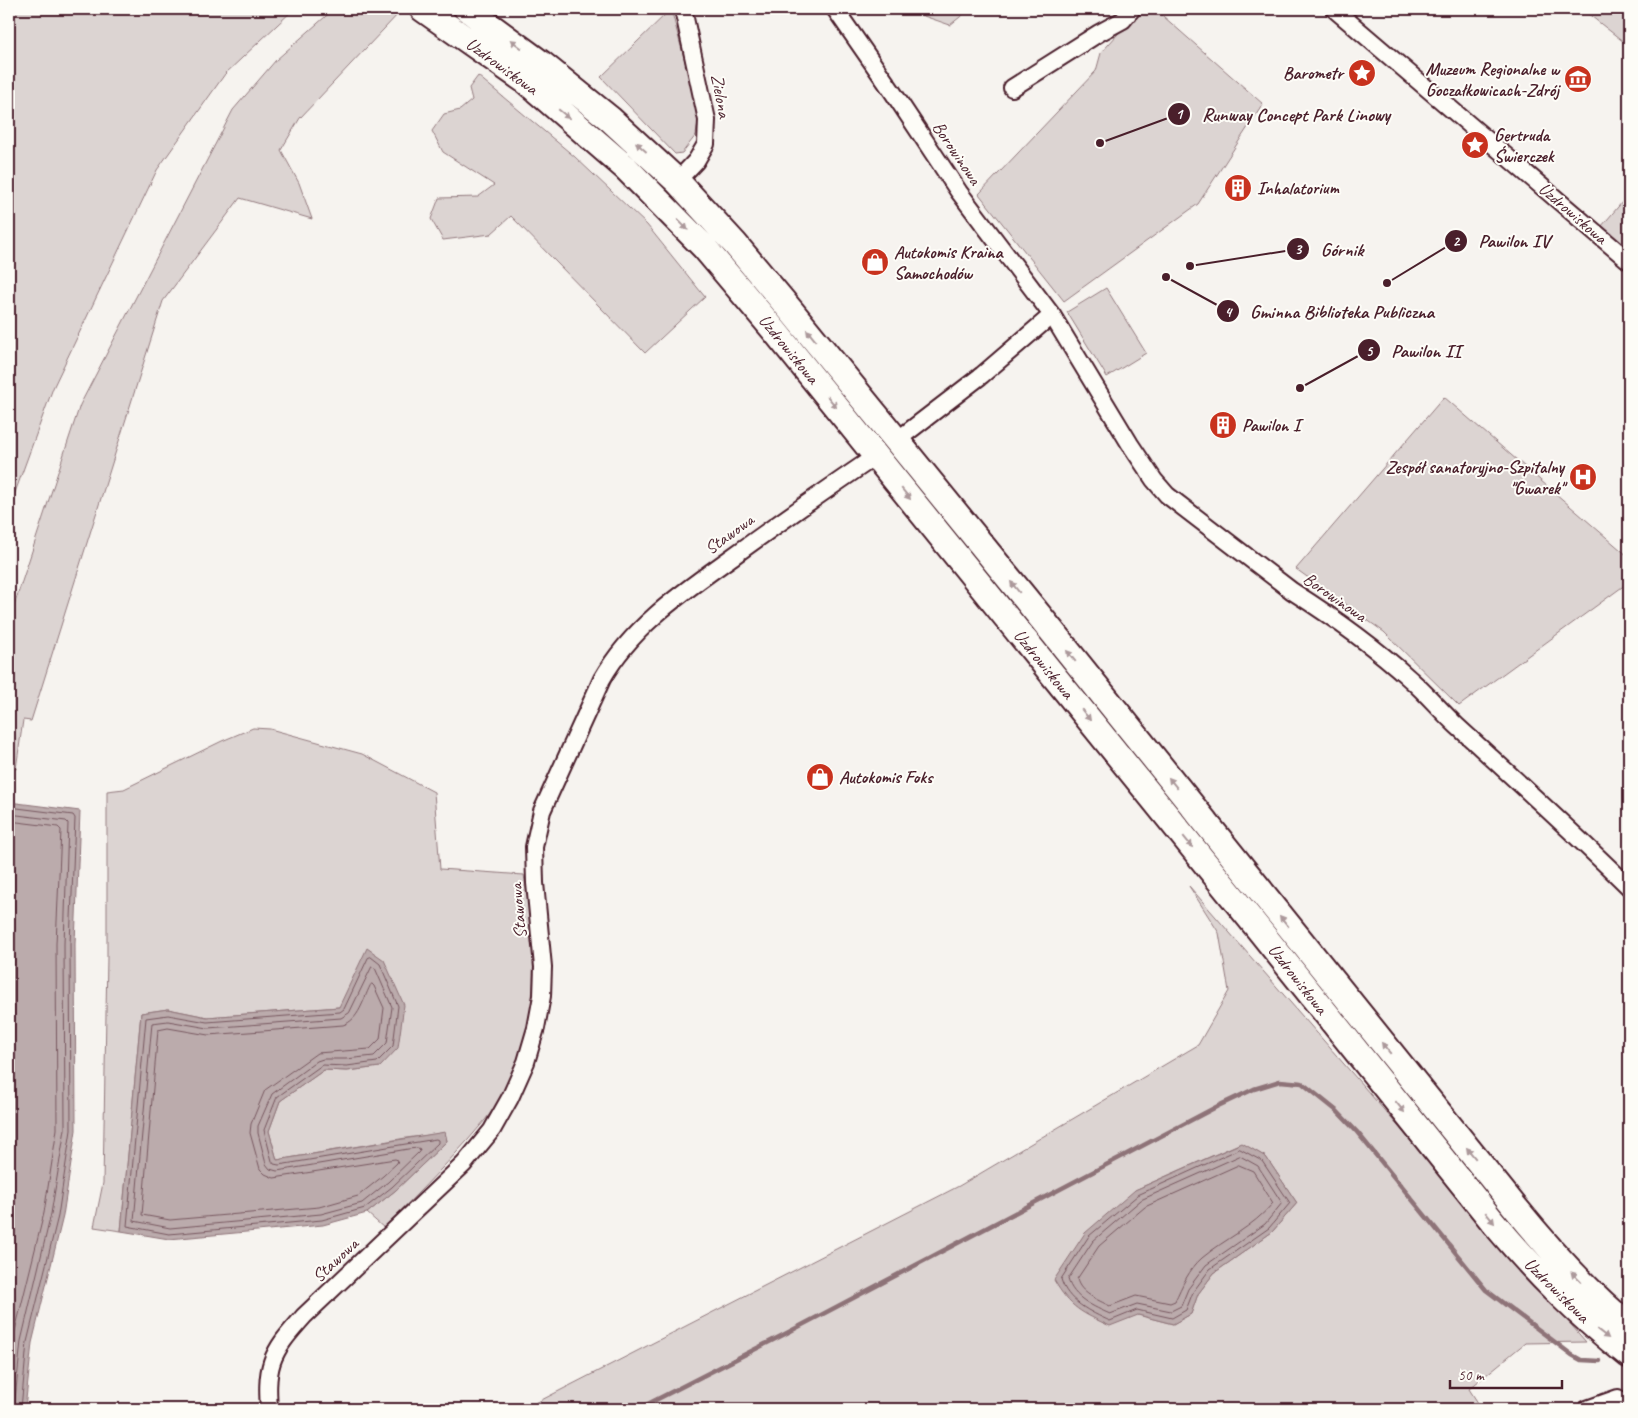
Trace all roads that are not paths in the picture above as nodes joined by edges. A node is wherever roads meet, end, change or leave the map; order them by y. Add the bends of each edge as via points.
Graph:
1 (423, 9) edge
2 (467, 9) edge
3 (683, 9) edge
4 (835, 9) edge
5 (1132, 9) edge
6 (1334, 9) edge
7 (1012, 88) dead end
8 (677, 181) junction
9 (1629, 261) edge
10 (1052, 315) junction
11 (896, 441) junction
12 (876, 456) junction
13 (917, 466) junction
14 (1629, 887) edge
15 (1623, 1316) edge
16 (1629, 1355) edge
17 (1618, 1398) dead end
18 (269, 1409) edge
19 (1587, 1409) edge

1 -> 12 main road, Uzdrowiskowa via 527,82 658,199 704,247
8 -> 2 main road, Uzdrowiskowa via 610,119
3 - 8 street, Zielona via 707,120 706,144 696,161
4 - 10 street, Borowinowa via 959,192
5 - 7 street via 1123,20
6 - 9 street, Uzdrowiskowa
11 -> 8 main road, Uzdrowiskowa via 736,244
10 - 11 street via 982,375
10 - 14 street, Borowinowa via 1130,444 1167,495 1411,680
11 - 13 main road, Uzdrowiskowa
12 - 13 main road via 890,456
12 -> 16 main road, Uzdrowiskowa via 1494,1223 1557,1293
12 - 18 street, Stawowa via 686,590 635,634 610,664 542,811 534,847 543,967 542,996 526,1062 510,1098 492,1130 464,1164 285,1337 272,1362
15 -> 13 main road, Uzdrowiskowa via 1570,1271 1514,1206
17 - 19 street

